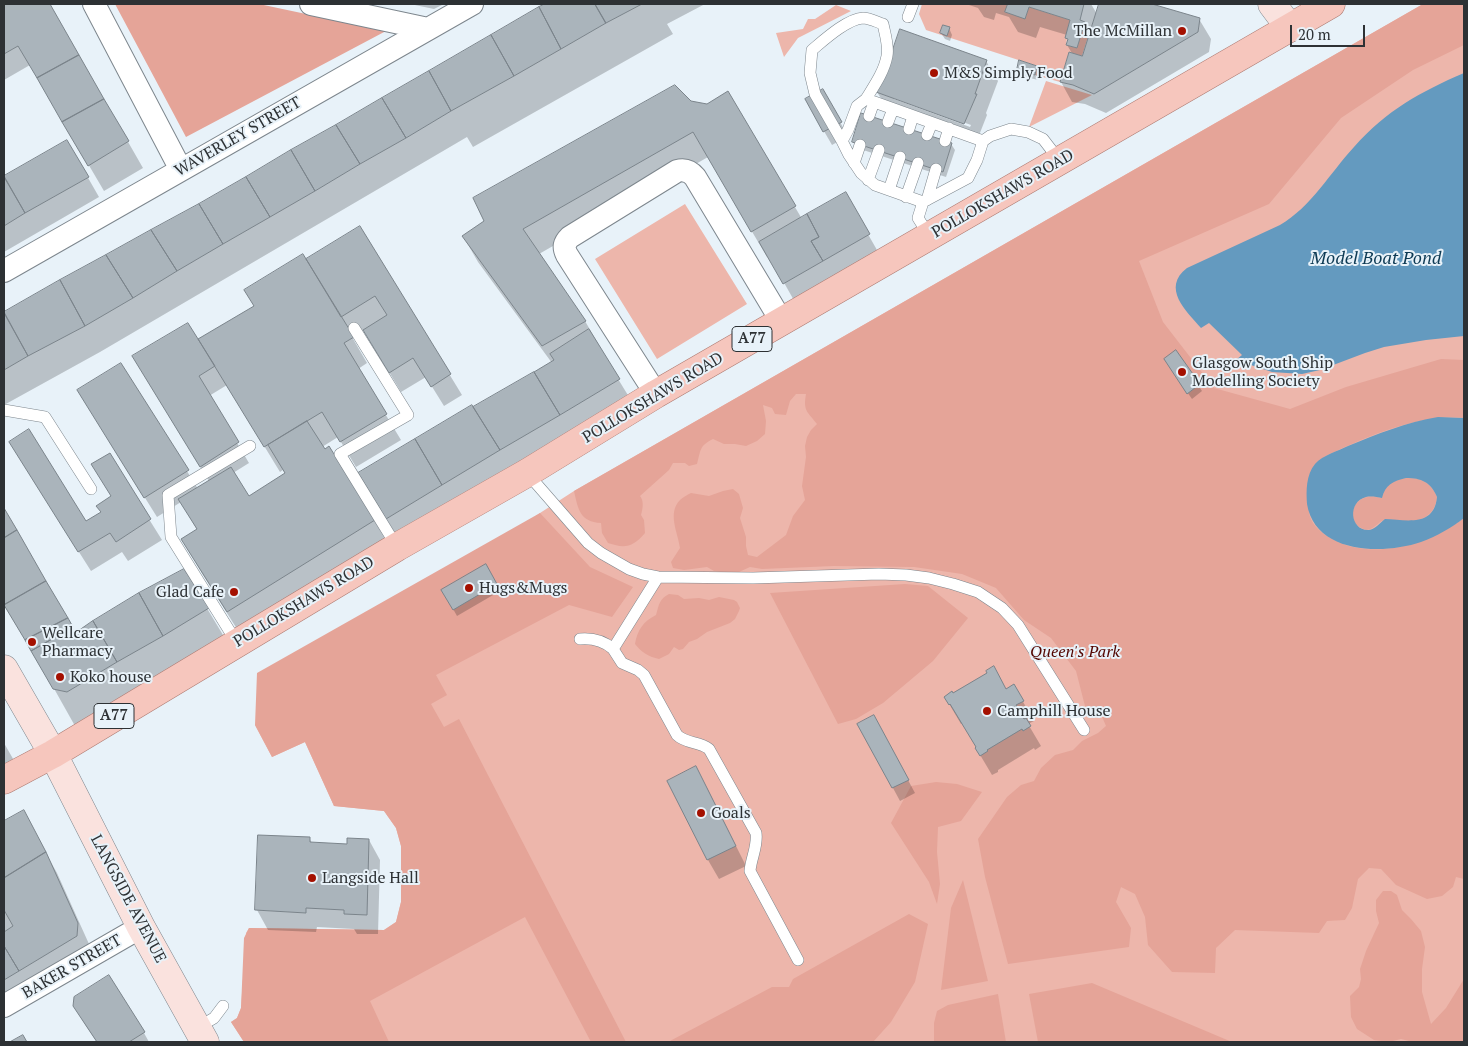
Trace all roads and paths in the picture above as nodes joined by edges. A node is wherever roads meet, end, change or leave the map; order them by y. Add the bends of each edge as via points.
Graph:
1 (94, 4) edge
2 (310, 4) edge
3 (472, 4) edge
4 (913, 4) edge
5 (1272, 4) edge
6 (1331, 4) edge
7 (908, 17) dead end
8 (1290, 28) junction
9 (428, 29) junction
10 (870, 101) junction
11 (893, 109) junction
12 (869, 116) dead end
13 (913, 116) junction
14 (888, 122) dead end
15 (932, 123) junction
16 (948, 128) junction
17 (909, 129) dead end
18 (927, 135) dead end
19 (945, 140) dead end
20 (842, 141) junction
21 (983, 141) junction
22 (860, 145) dead end
23 (878, 150) dead end
24 (900, 157) dead end
25 (1060, 161) junction
26 (854, 163) junction
27 (918, 163) dead end
28 (936, 169) dead end
29 (182, 170) junction
30 (868, 180) junction
31 (888, 190) junction
32 (906, 196) junction
33 (925, 201) junction
34 (930, 237) junction
35 (4, 271) edge
36 (782, 322) junction
37 (354, 328) dead end
38 (656, 394) junction
39 (4, 410) edge
40 (250, 446) dead end
41 (528, 473) junction
42 (92, 489) dead end
43 (397, 547) junction
44 (658, 577) junction
45 (580, 639) dead end
46 (237, 643) junction
47 (613, 649) junction
48 (4, 669) edge
49 (1084, 730) dead end
50 (53, 754) junction
51 (4, 780) edge
52 (141, 927) junction
53 (798, 960) dead end
54 (4, 1006) edge
55 (223, 1006) dead end
56 (201, 1035) edge

1 - 29 street
2 - 9 street
3 - 9 street, WAVERLEY STREET
4 - 7 lane
5 - 8 main road
6 - 8 main road, POLLOKSHAWS ROAD / A77
8 - 25 main road, POLLOKSHAWS ROAD / A77
9 - 29 street, WAVERLEY STREET
10 - 11 lane
10 - 12 lane
10 - 20 lane via 857,106
10 - 20 lane via 887,55 883,24 865,18 837,30 812,50 810,73 815,94
11 - 13 lane
11 - 14 lane
13 - 15 lane
13 - 17 lane
15 - 16 lane
15 - 18 lane
16 - 19 lane
16 - 21 lane
20 - 26 lane
21 - 25 lane via 1011,129 1028,132 1043,139
21 - 33 lane via 968,178
22 - 26 lane
23 - 30 lane
24 - 31 lane
25 - 34 main road, POLLOKSHAWS ROAD / A77
26 - 30 lane
27 - 32 lane
28 - 33 lane
29 - 35 street, WAVERLEY STREET
30 - 31 lane
31 - 32 lane
32 - 33 lane
33 - 34 lane via 918,218
34 - 36 main road, POLLOKSHAWS ROAD / A77
36 - 38 main road, POLLOKSHAWS ROAD / A77
36 - 38 street via 695,177 687,171 677,171 570,237 565,244 567,255
37 - 43 lane via 408,414 340,454
38 - 41 main road, POLLOKSHAWS ROAD / A77
39 - 42 lane via 45,417
40 - 46 lane via 168,495 171,537
41 - 43 main road, POLLOKSHAWS ROAD / A77
41 - 44 lane via 588,543 629,569
43 - 46 main road, POLLOKSHAWS ROAD / A77
44 - 47 lane
44 - 49 lane via 906,575 978,592 1002,608 1018,625
45 - 47 lane via 594,639
46 - 50 main road, POLLOKSHAWS ROAD / A77
47 - 53 lane via 622,663 644,674 677,735 709,749 756,833 750,871
48 - 50 main road, LANGSIDE AVENUE
50 - 51 main road, POLLOKSHAWS ROAD / A77
50 - 52 main road, LANGSIDE AVENUE
52 - 54 street, BAKER STREET
52 - 56 main road, LANGSIDE AVENUE
55 - 56 lane

